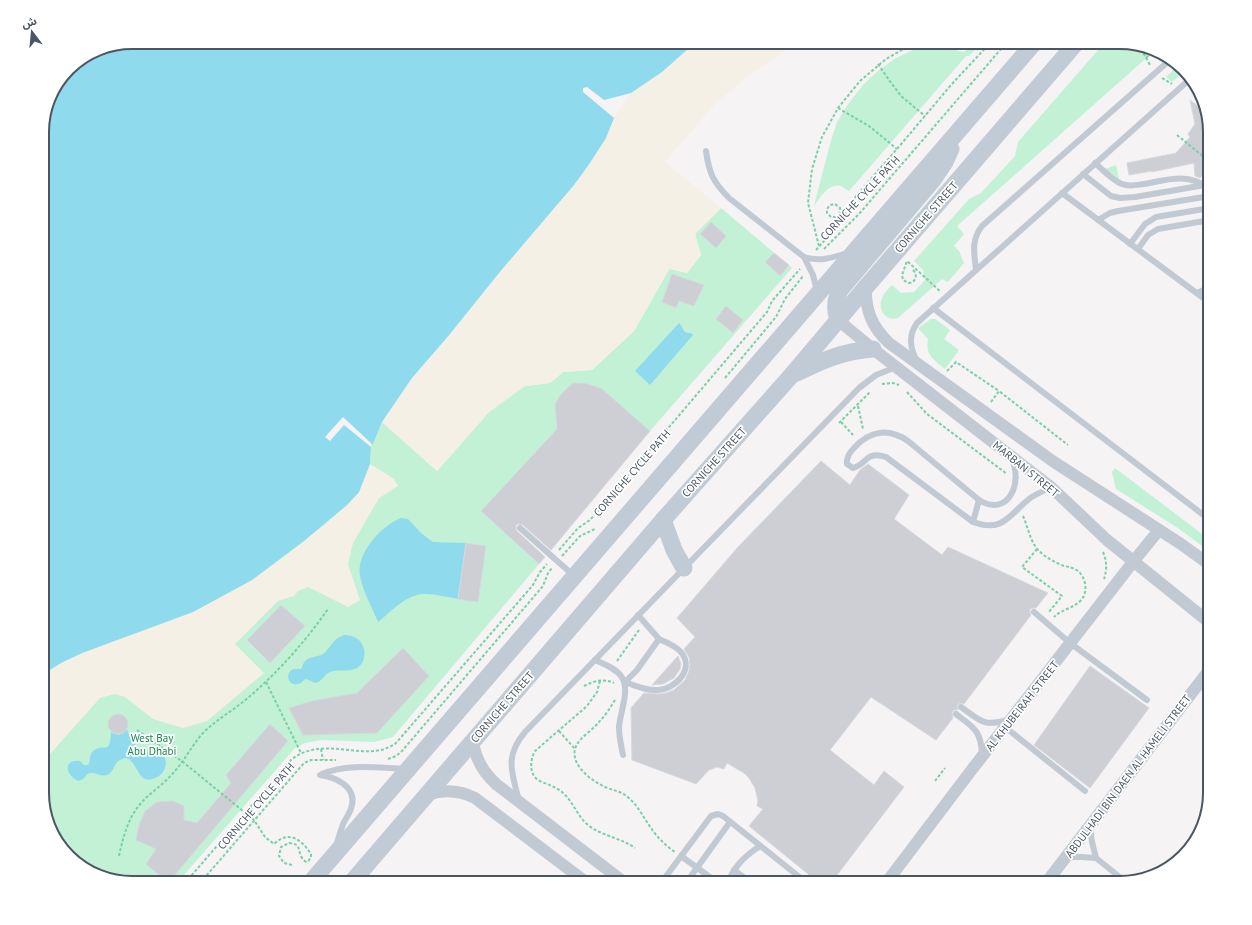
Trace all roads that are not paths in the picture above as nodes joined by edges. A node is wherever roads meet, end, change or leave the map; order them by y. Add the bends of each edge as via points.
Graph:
1 (1030, 49) edge
2 (1071, 49) edge
3 (1166, 63) edge
4 (1186, 82) edge
5 (954, 137) junction
6 (706, 151) dead end
7 (1095, 163) junction
8 (1083, 174) junction
9 (1203, 185) edge
10 (1203, 188) edge
11 (1062, 193) junction
12 (1203, 197) edge
13 (1203, 209) edge
14 (1098, 220) junction
15 (1203, 221) edge
16 (1130, 244) junction
17 (857, 249) junction
18 (1138, 249) junction
19 (806, 259) junction
20 (976, 269) junction
21 (866, 287) junction
22 (1203, 290) edge
23 (1198, 293) junction
24 (818, 295) junction
25 (1203, 297) edge
26 (933, 308) junction
27 (838, 320) junction
28 (873, 349) junction
29 (920, 366) junction
30 (896, 367) junction
31 (790, 377) junction
32 (1011, 456) junction
33 (1052, 488) junction
34 (979, 500) junction
35 (1203, 515) edge
36 (663, 520) junction
37 (973, 522) junction
38 (520, 528) dead end
39 (1159, 530) junction
40 (1203, 560) edge
41 (1133, 562) junction
42 (684, 568) junction
43 (574, 576) junction
44 (1034, 612) dead end
45 (638, 615) junction
46 (1203, 617) edge
47 (659, 639) junction
48 (1070, 643) junction
49 (595, 660) junction
50 (1203, 678) edge
51 (625, 682) junction
52 (1147, 700) dead end
53 (961, 707) dead end
54 (956, 714) dead end
55 (1008, 723) junction
56 (473, 741) junction
57 (623, 755) dead end
58 (982, 756) junction
59 (408, 769) junction
60 (1085, 791) dead end
61 (427, 795) junction
62 (519, 802) junction
63 (730, 822) junction
64 (1090, 826) junction
65 (760, 846) junction
66 (336, 852) junction
67 (681, 856) junction
68 (1066, 857) junction
69 (1096, 858) junction
70 (697, 868) junction
71 (734, 870) junction
72 (316, 876) edge
73 (357, 876) edge
74 (577, 876) edge
75 (622, 876) edge
76 (666, 876) edge
77 (691, 876) edge
78 (708, 876) edge
79 (731, 876) edge
80 (742, 876) edge
81 (798, 876) edge
82 (891, 876) edge
83 (1051, 876) edge
84 (1118, 876) edge

1 - 5 main road
2 - 21 main road, CORNICHE STREET
3 - 20 lane via 982,226 974,242
4 - 7 lane
5 - 17 main road
5 - 27 main road via 945,162 934,180 840,290 835,303
6 - 19 lane via 708,168 721,190
7 - 8 lane
7 - 9 lane via 1119,183 1128,186 1177,178 1194,180
8 - 10 lane via 1111,196 1120,198
8 - 11 lane
11 - 14 lane
11 - 20 lane
12 - 14 lane via 1118,211
13 - 16 lane via 1156,217 1145,224
14 - 16 lane
15 - 18 lane via 1158,228 1148,235
16 - 18 lane
17 - 19 lane via 829,259
17 - 24 main road
18 - 23 lane
19 - 24 lane
20 - 26 lane
21 - 27 main road, CORNICHE STREET
21 - 29 street, MARBAN STREET via 866,303 874,326 889,343
22 - 23 lane
23 - 25 lane
24 - 43 main road
26 - 29 lane via 917,323 911,333 912,347
26 - 35 lane
27 - 28 street, MARBAN STREET
27 - 31 main road, CORNICHE STREET
28 - 30 street, MARBAN STREET
28 - 31 main road via 840,354
29 - 39 street, MARBAN STREET via 1054,462
30 - 32 street, MARBAN STREET
30 - 42 lane via 876,375 859,388
31 - 36 main road, CORNICHE STREET
32 - 33 street, MARBAN STREET
32 - 34 lane via 1016,482 1012,493 1001,504 989,505
33 - 37 lane via 1032,497 1000,523 986,525
33 - 41 street, MARBAN STREET
34 - 37 lane
34 - 37 lane via 902,437 879,433 860,442 847,458 847,464 853,468 871,456 886,457
36 - 42 main road
36 - 56 main road, CORNICHE STREET
38 - 43 lane
39 - 40 street, MARBAN STREET
39 - 41 street, AL KHUBEIRAH STREET
41 - 46 street, MARBAN STREET
41 - 48 street, AL KHUBEIRAH STREET
42 - 45 lane
43 - 59 main road
44 - 48 lane
45 - 47 lane
45 - 49 lane
47 - 51 lane
47 - 51 lane via 680,650 686,662 682,676 672,685 659,690 648,690
48 - 52 lane
48 - 55 street, AL KHUBEIRAH STREET
49 - 51 lane via 612,668
49 - 62 lane via 516,744 511,763
50 - 64 street, ABDULHADI BIN DAEN AL HAMELI STREET
51 - 57 lane via 624,707 619,731
53 - 55 lane via 982,722
54 - 58 lane via 977,731
55 - 58 street, AL KHUBEIRAH STREET
55 - 60 lane
56 - 61 main road, CORNICHE STREET
56 - 62 street via 483,770
58 - 82 street, AL KHUBEIRAH STREET
59 - 66 main road
59 - 66 lane via 353,767 320,775 340,781 348,788 353,800 339,836
61 - 73 main road, CORNICHE STREET
61 - 74 street via 455,791 475,798
62 - 75 street
63 - 65 lane
63 - 67 lane via 720,814 710,816
63 - 70 lane
64 - 68 street, ABDULHADI BIN DAEN AL HAMELI STREET
64 - 69 lane
65 - 71 lane via 745,856
65 - 81 lane
66 - 72 main road
67 - 70 lane
67 - 76 lane
68 - 69 lane
68 - 83 street, ABDULHADI BIN DAEN AL HAMELI STREET
69 - 84 lane
70 - 77 lane
70 - 78 lane
71 - 79 lane
71 - 80 lane

